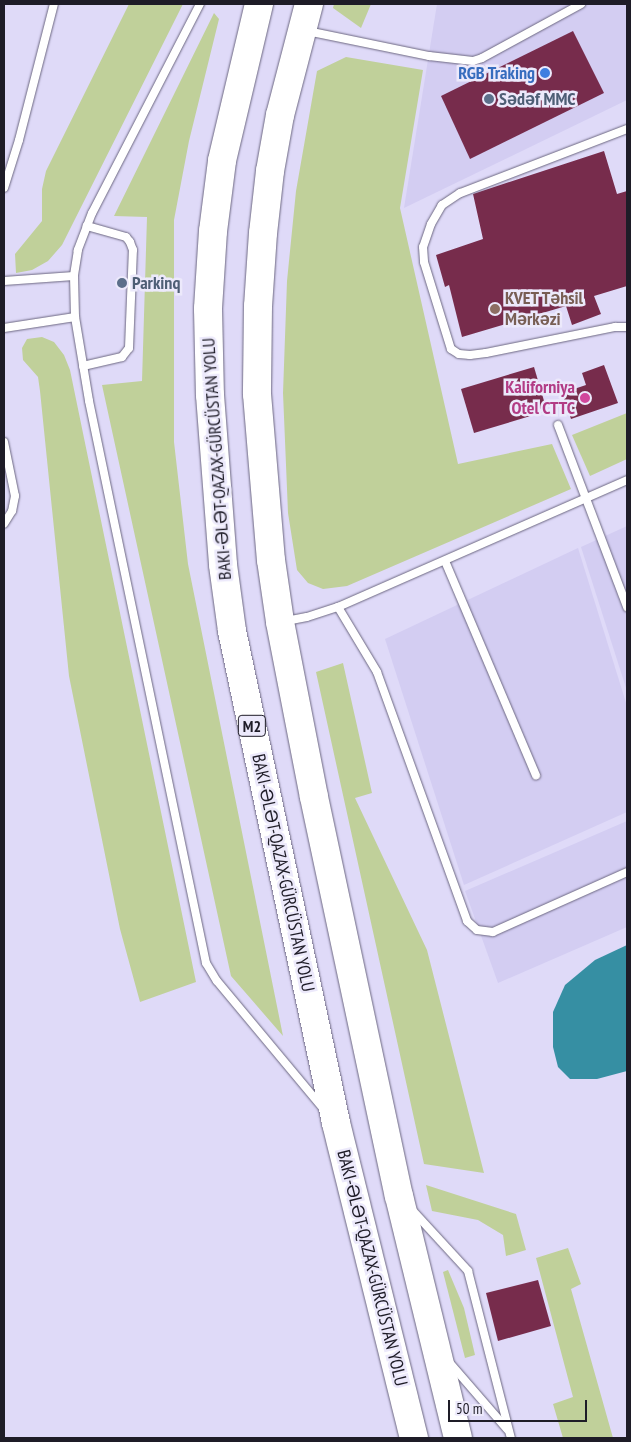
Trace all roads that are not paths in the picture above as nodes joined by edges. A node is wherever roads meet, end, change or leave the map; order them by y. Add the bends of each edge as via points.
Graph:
1 (54, 4) edge
2 (200, 4) edge
3 (258, 4) edge
4 (309, 4) edge
5 (581, 4) edge
6 (301, 30) junction
7 (627, 129) edge
8 (4, 188) edge
9 (87, 226) junction
10 (74, 276) junction
11 (4, 281) edge
12 (75, 317) junction
13 (627, 327) edge
14 (4, 328) edge
15 (83, 366) junction
16 (558, 425) dead end
17 (4, 442) edge
18 (627, 480) edge
19 (586, 497) junction
20 (4, 524) edge
21 (445, 561) junction
22 (338, 606) junction
23 (627, 607) edge
24 (280, 622) junction
25 (536, 775) dead end
26 (627, 872) edge
27 (336, 1123) junction
28 (399, 1196) junction
29 (434, 1346) junction
30 (510, 1434) edge
31 (414, 1438) edge
32 (458, 1438) edge

1 - 8 lane
2 - 9 lane
3 - 27 highway, M2 via 222,161 212,231 208,309 216,487 232,631
4 - 6 highway
5 - 6 lane via 473,61 429,56
6 - 24 highway via 270,170 258,306 256,394
7 - 13 lane via 460,193 442,205 423,247 424,262 451,348 459,354 486,353
9 - 10 lane via 78,250
9 - 15 lane via 126,237 133,250 128,348 122,357
10 - 11 lane
10 - 12 lane
12 - 14 lane
12 - 15 lane
15 - 27 lane via 206,963 254,1027
16 - 19 lane
17 - 20 lane via 15,496 12,512
18 - 19 lane
19 - 21 lane
19 - 23 lane
21 - 22 lane
21 - 25 lane
22 - 24 lane
22 - 26 lane via 377,672 467,921 477,930 493,932
24 - 28 highway
27 - 31 highway, M2
28 - 29 highway
28 - 30 lane via 468,1271
29 - 30 lane
29 - 32 highway

